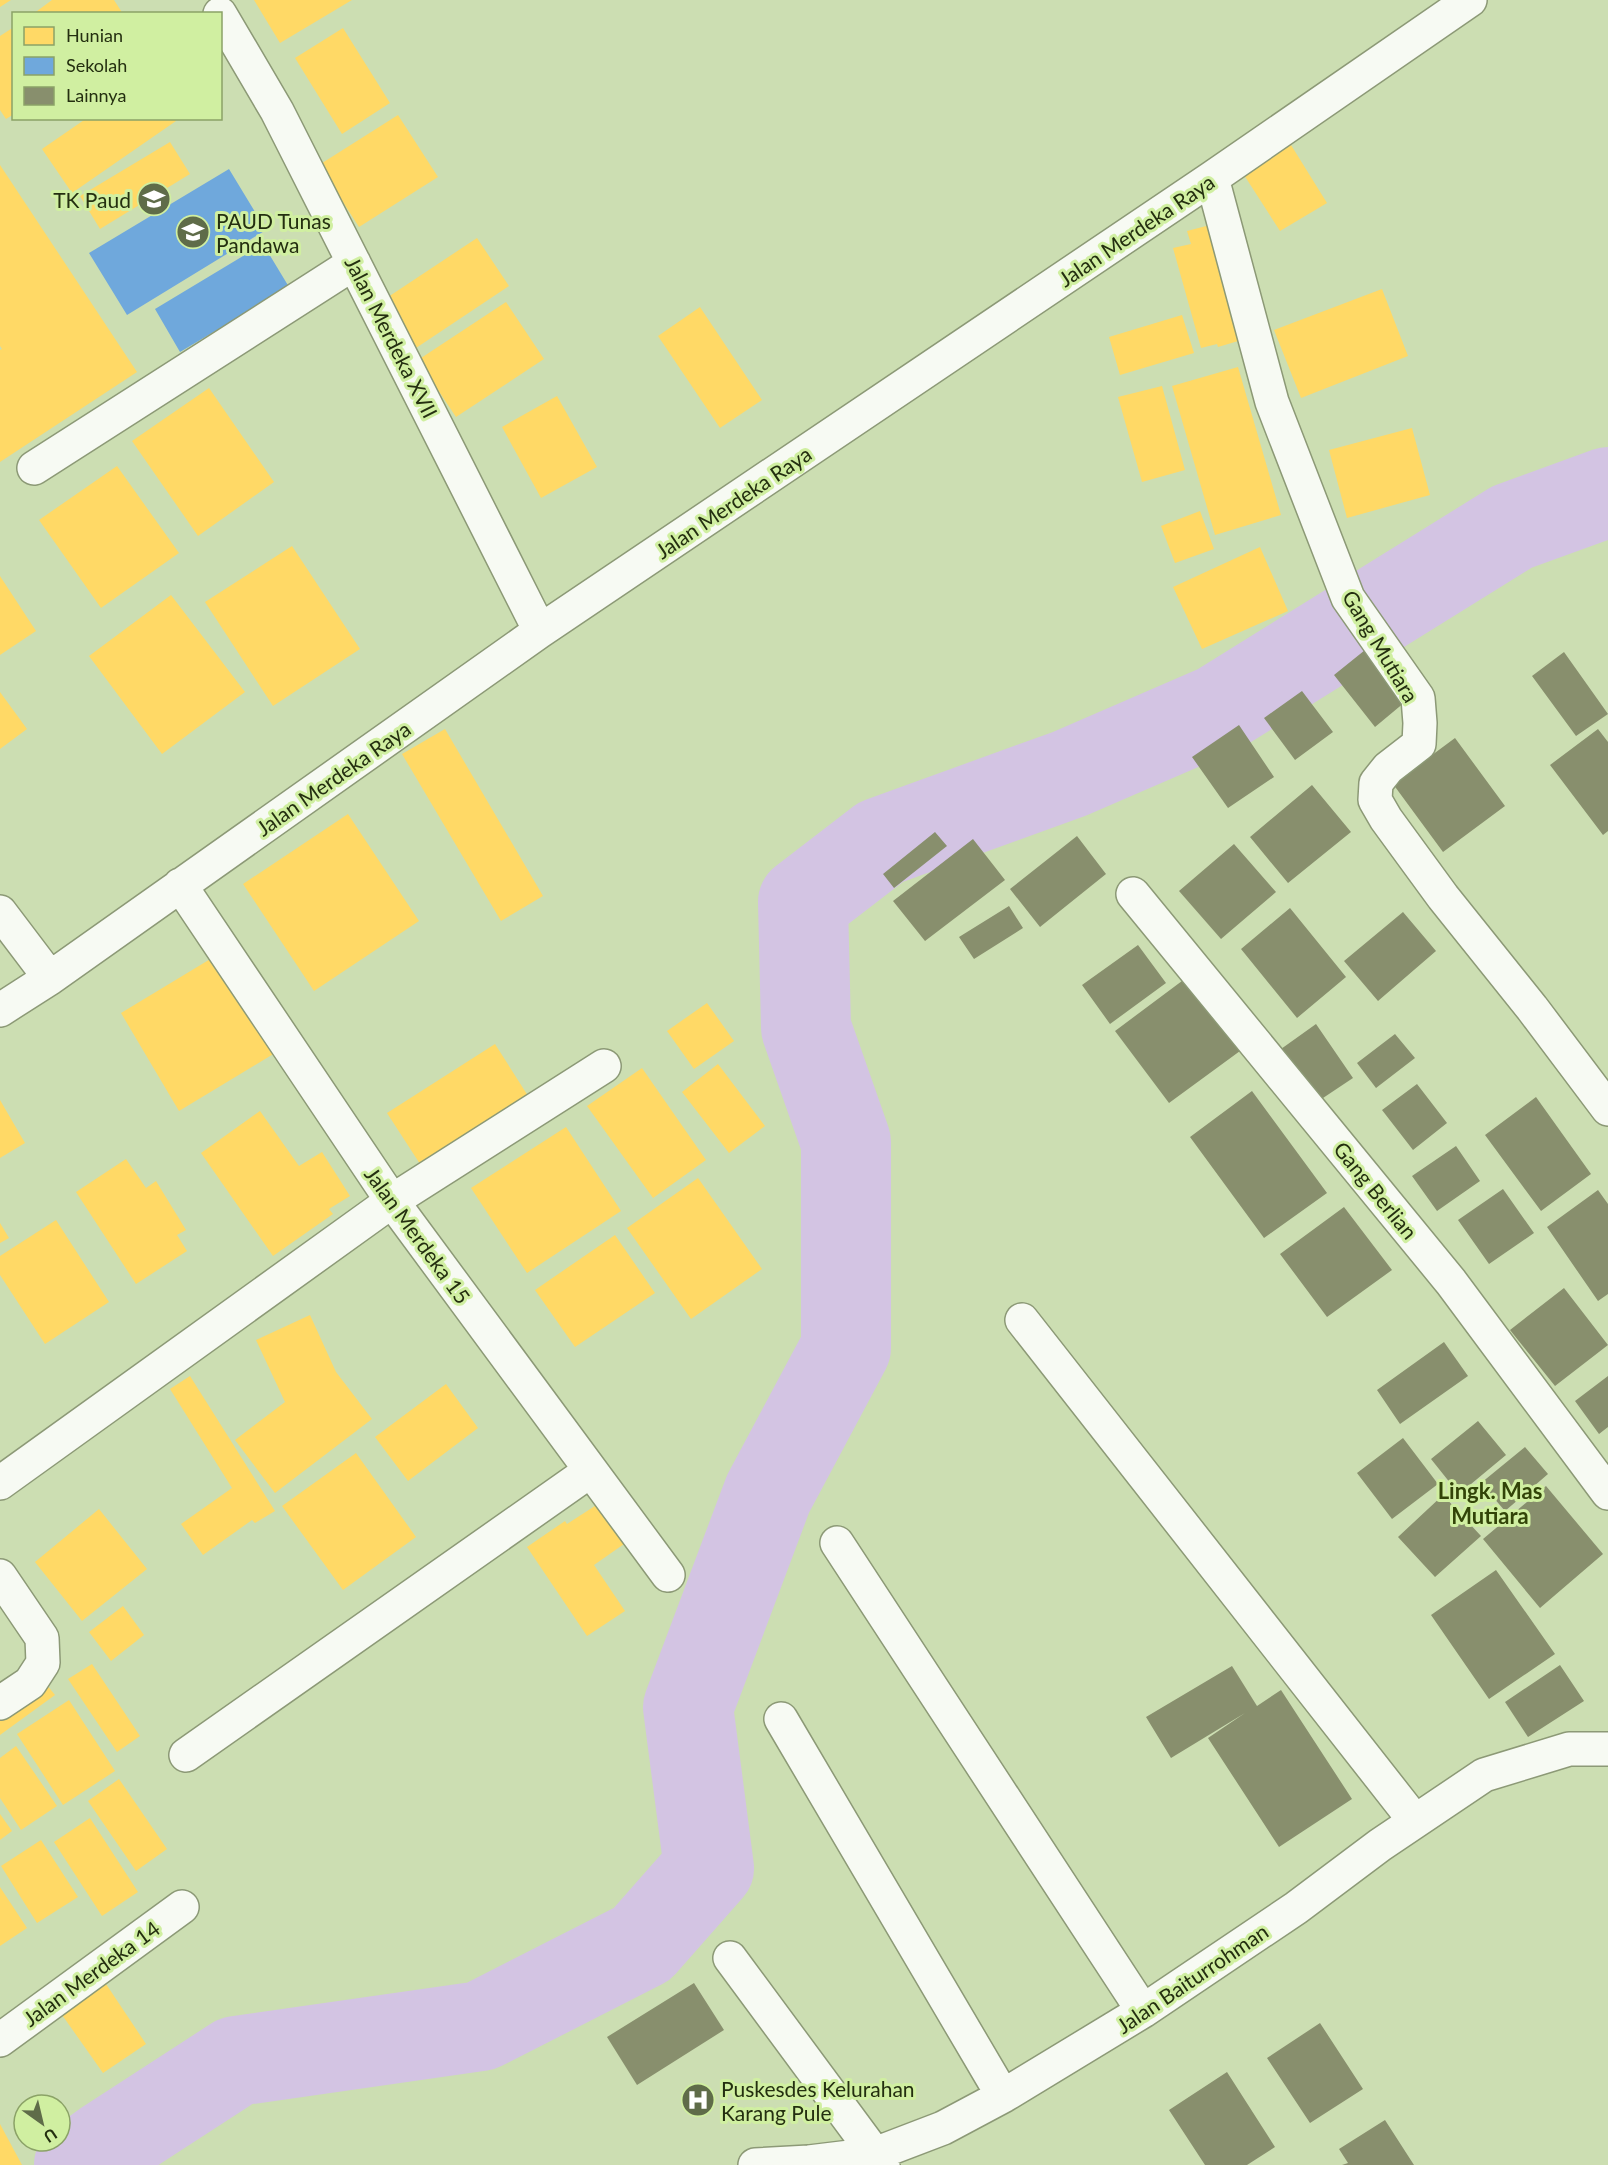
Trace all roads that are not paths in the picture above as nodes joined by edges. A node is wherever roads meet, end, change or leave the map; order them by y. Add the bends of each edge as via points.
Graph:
1 (1470, 0) edge
2 (222, 17) edge
3 (1212, 178) junction
4 (354, 262) junction
5 (34, 468) dead end
6 (540, 631) junction
7 (180, 885) junction
8 (1133, 894) dead end
9 (0, 912) edge
10 (50, 978) junction
11 (0, 1010) edge
12 (604, 1066) dead end
13 (1608, 1109) edge
14 (392, 1201) junction
15 (1022, 1320) dead end
16 (590, 1471) junction
17 (0, 1483) edge
18 (1608, 1493) edge
19 (837, 1543) dead end
20 (668, 1575) dead end
21 (0, 1576) edge
22 (0, 1703) edge
23 (781, 1719) dead end
24 (1608, 1749) edge
25 (186, 1755) dead end
26 (1415, 1821) junction
27 (182, 1907) dead end
28 (730, 1958) dead end
29 (1143, 2011) junction
30 (0, 2040) edge
31 (1003, 2096) junction
32 (879, 2159) edge
33 (755, 2165) edge

1 - 3 street, Jalan Merdeka Raya
2 - 4 street, Jalan Merdeka XVII via 277,111
3 - 6 street, Jalan Merdeka Raya
3 - 13 street, Gang Mutiara via 1272,402 1348,598 1418,698 1419,744 1388,768 1376,783 1375,801 1443,897
4 - 5 street
4 - 6 street, Jalan Merdeka XVII
6 - 7 street, Jalan Merdeka Raya
7 - 10 street, Jalan Merdeka Raya
7 - 14 street, Jalan Merdeka 15
8 - 18 street, Gang Berlian via 1451,1282
9 - 10 street
10 - 11 street, Jalan Merdeka Raya
12 - 14 street
14 - 16 street, Jalan Merdeka 15
14 - 17 street
15 - 26 street
16 - 20 street, Jalan Merdeka 15
16 - 25 street
19 - 29 street
21 - 22 street via 42,1638 43,1663 30,1683
23 - 31 street
24 - 26 street, Jalan Baiturrohman via 1569,1749 1484,1775
26 - 29 street, Jalan Baiturrohman via 1296,1908
27 - 30 street, Jalan Merdeka 14
28 - 32 street
29 - 31 street, Jalan Baiturrohman
31 - 32 street, Jalan Baiturrohman
32 - 33 street, Jalan Baiturrohman

